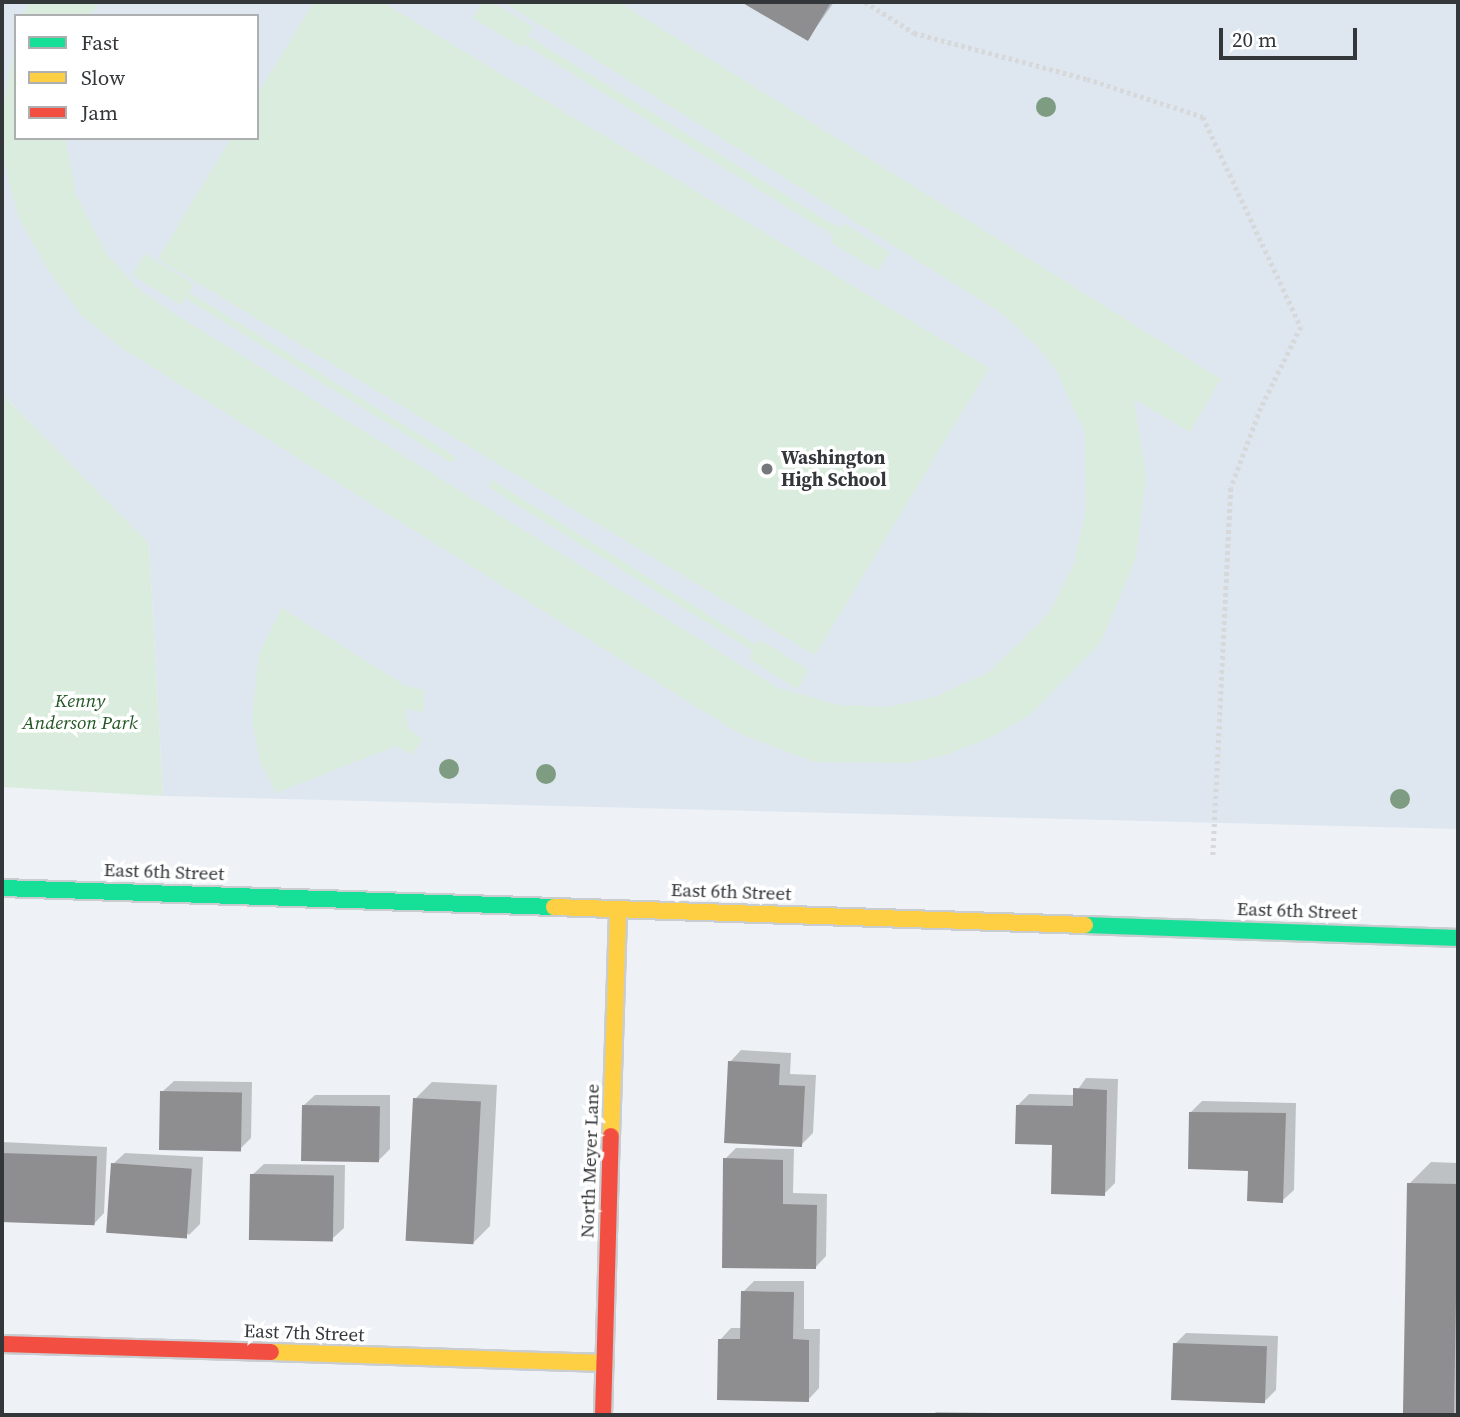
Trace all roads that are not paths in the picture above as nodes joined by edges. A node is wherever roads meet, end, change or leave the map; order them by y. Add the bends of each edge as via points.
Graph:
1 (2, 888) edge
2 (618, 909) junction
3 (1458, 938) edge
4 (2, 1344) edge
5 (605, 1363) junction
6 (603, 1415) edge

1 - 2 main road, East 6th Street
2 - 3 main road, East 6th Street
2 - 5 main road, North Meyer Lane
4 - 5 main road, East 7th Street
5 - 6 main road, North Meyer Lane

